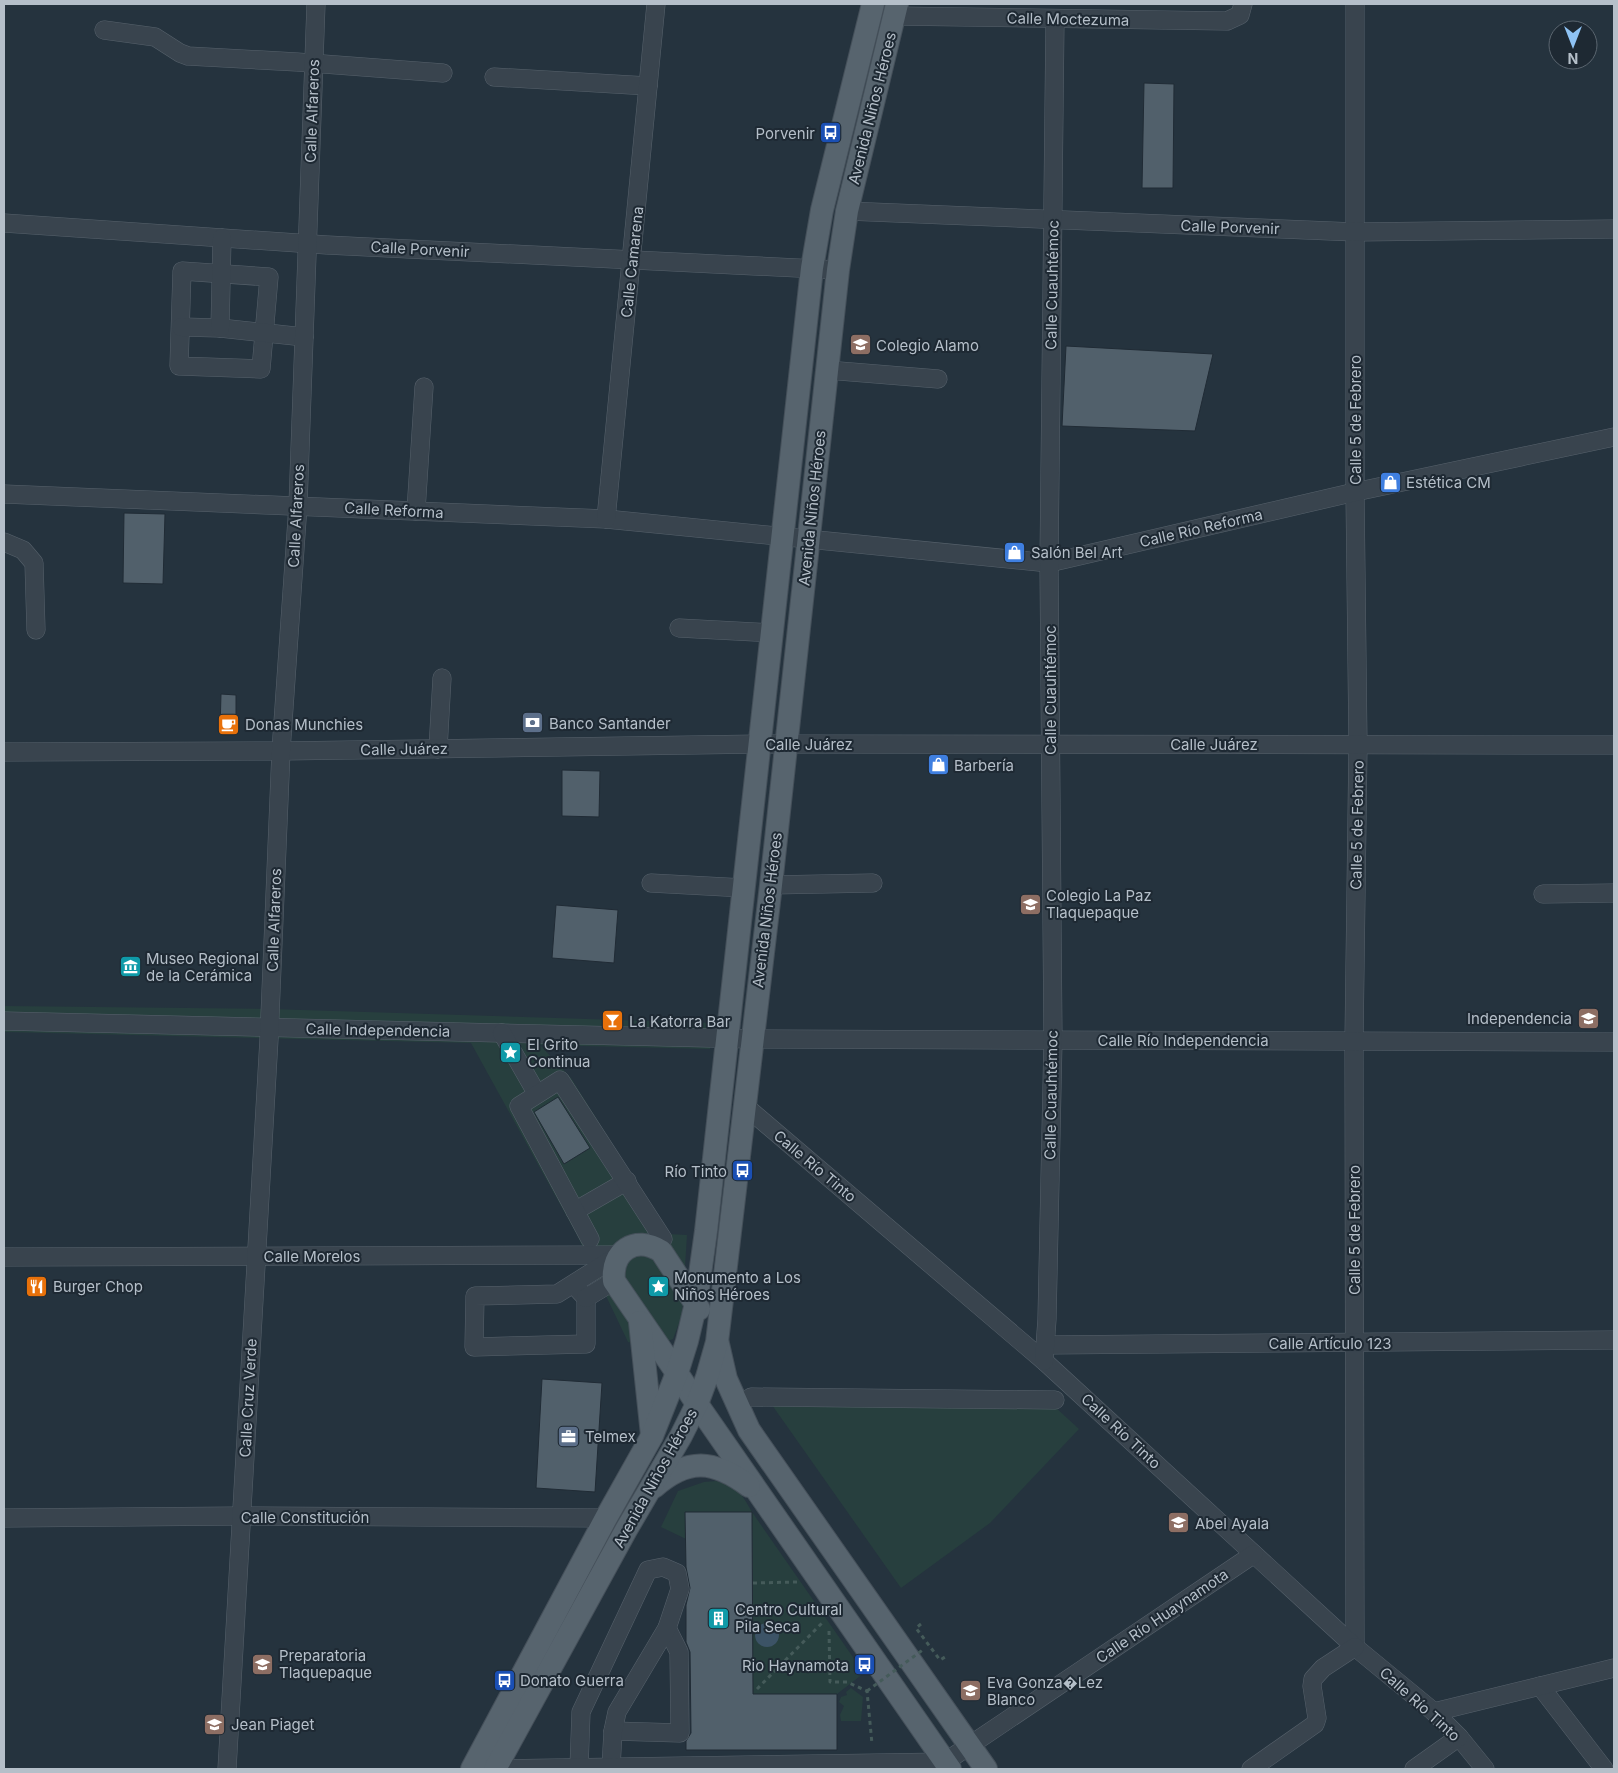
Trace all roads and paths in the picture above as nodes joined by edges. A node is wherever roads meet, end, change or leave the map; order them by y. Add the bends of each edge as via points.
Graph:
1 (316, 4) edge
2 (656, 4) edge
3 (873, 4) edge
4 (1355, 4) edge
5 (1241, 9) edge
6 (895, 10) edge
7 (1054, 18) junction
8 (104, 30) dead end
9 (314, 64) junction
10 (443, 73) dead end
11 (494, 77) dead end
12 (648, 86) junction
13 (847, 211) junction
14 (1052, 219) junction
15 (4, 223) edge
16 (1614, 229) edge
17 (1355, 232) junction
18 (222, 238) junction
19 (308, 243) junction
20 (632, 260) junction
21 (812, 268) junction
22 (838, 270) junction
23 (221, 274) junction
24 (181, 327) junction
25 (220, 328) junction
26 (264, 333) junction
27 (304, 337) junction
28 (827, 370) junction
29 (938, 379) dead end
30 (424, 387) dead end
31 (1614, 438) edge
32 (1356, 492) junction
33 (4, 494) edge
34 (298, 505) junction
35 (416, 511) junction
36 (606, 519) junction
37 (784, 536) junction
38 (809, 538) junction
39 (4, 542) edge
40 (1049, 563) junction
41 (679, 628) dead end
42 (36, 630) dead end
43 (773, 633) junction
44 (442, 678) dead end
45 (1050, 743) junction
46 (760, 744) junction
47 (786, 744) junction
48 (1358, 745) junction
49 (1614, 745) edge
50 (438, 749) junction
51 (281, 751) junction
52 (4, 752) edge
53 (651, 883) dead end
54 (873, 883) dead end
55 (771, 885) junction
56 (744, 888) junction
57 (1614, 893) edge
58 (1543, 894) dead end
59 (4, 1021) edge
60 (270, 1028) junction
61 (502, 1033) junction
62 (727, 1038) junction
63 (752, 1039) junction
64 (1053, 1040) junction
65 (1354, 1041) junction
66 (1614, 1042) edge
67 (537, 1094) junction
68 (745, 1106) junction
69 (627, 1181) junction
70 (575, 1211) junction
71 (590, 1238) dead end
72 (663, 1238) dead end
73 (619, 1255) junction
74 (256, 1256) junction
75 (4, 1257) edge
76 (614, 1281) junction
77 (573, 1284) junction
78 (586, 1298) junction
79 (696, 1303) junction
80 (640, 1319) junction
81 (1614, 1340) edge
82 (717, 1342) junction
83 (1355, 1343) junction
84 (1045, 1353) junction
85 (677, 1373) junction
86 (751, 1397) dead end
87 (1055, 1400) dead end
88 (697, 1404) junction
89 (652, 1436) junction
90 (648, 1493) junction
91 (758, 1493) junction
92 (241, 1516) junction
93 (4, 1518) edge
94 (606, 1518) junction
95 (1254, 1554) junction
96 (806, 1582) dead end
97 (753, 1583) dead end
98 (829, 1616) dead end
99 (921, 1624) dead end
100 (829, 1625) dead end
101 (667, 1628) junction
102 (1355, 1647) junction
103 (924, 1649) dead end
104 (945, 1657) dead end
105 (1614, 1668) edge
106 (1540, 1686) junction
107 (757, 1689) dead end
108 (867, 1691) junction
109 (1434, 1712) junction
110 (613, 1731) junction
111 (1459, 1737) junction
112 (872, 1744) dead end
113 (970, 1746) junction
114 (948, 1766) edge
115 (579, 1768) junction
116 (611, 1768) junction
117 (227, 1769) edge
118 (472, 1769) edge
119 (478, 1769) edge
120 (495, 1769) edge
121 (986, 1769) edge
122 (1252, 1769) edge
123 (1414, 1769) edge
124 (1485, 1769) edge
125 (1604, 1769) edge

1 - 9 street, Calle Alfareros
2 - 12 street, Calle Camarena
3 - 21 main road, Avenida Niños Héroes via 822,210
4 - 17 street, Calle 5 de Febrero
5 - 7 street, Calle Moctezuma via 1227,21
6 - 7 street, Calle Moctezuma
6 - 13 main road, Avenida Niños Héroes
7 - 14 street, Calle Cuauhtémoc
8 - 9 street via 156,37 188,56
9 - 10 street
9 - 19 street, Calle Alfareros
11 - 12 street
12 - 20 street, Calle Camarena
13 - 14 street, Calle Porvenir
13 - 22 main road, Avenida Niños Héroes
14 - 17 street, Calle Porvenir
14 - 40 street, Calle Cuauhtémoc
15 - 18 street, Calle Porvenir
16 - 17 street, Calle Porvenir
17 - 32 street, Calle 5 de Febrero
18 - 19 street, Calle Porvenir
18 - 23 street
19 - 20 street, Calle Porvenir
19 - 27 street, Calle Alfareros
20 - 21 street, Calle Porvenir
20 - 36 street, Calle Camarena
21 - 22 street, Calle Porvenir
21 - 37 main road, Avenida Niños Héroes
22 - 28 main road, Avenida Niños Héroes
23 - 24 street via 182,271
23 - 25 street
23 - 26 street via 269,278
24 - 25 street
24 - 26 street via 180,366 261,369
25 - 26 street
26 - 27 street
27 - 34 street, Calle Alfareros
28 - 29 street
28 - 38 main road, Avenida Niños Héroes
30 - 35 street
31 - 32 street, Calle Río Reforma
32 - 40 street, Calle Río Reforma
32 - 48 street, Calle 5 de Febrero
33 - 34 street, Calle Reforma
34 - 35 street, Calle Reforma
34 - 51 street, Calle Alfareros
35 - 36 street, Calle Reforma
36 - 37 street, Calle Reforma
37 - 38 street, Calle Río Reforma
37 - 43 main road, Avenida Niños Héroes
38 - 40 street, Calle Río Reforma
38 - 47 main road, Avenida Niños Héroes
39 - 42 street via 23,550 34,562
40 - 45 street, Calle Cuauhtémoc
41 - 43 street
43 - 46 main road, Avenida Niños Héroes
44 - 50 street
45 - 47 street, Calle Juárez
45 - 48 street, Calle Juárez
45 - 64 street, Calle Cuauhtémoc
46 - 47 street, Calle Juárez
46 - 50 street, Calle Juárez
46 - 56 main road, Avenida Niños Héroes
47 - 55 main road, Avenida Niños Héroes
48 - 49 street, Calle Juárez
48 - 65 street, Calle 5 de Febrero
50 - 51 street, Calle Juárez
51 - 52 street, Calle Juárez
51 - 60 street, Calle Alfareros
53 - 56 street
54 - 55 street
55 - 63 main road, Avenida Niños Héroes
56 - 62 main road, Avenida Niños Héroes
57 - 58 street
59 - 60 street, Calle Independencia
60 - 61 street, Calle Independencia
60 - 74 street, Calle Cruz Verde
61 - 62 street, Calle Independencia
61 - 67 street
62 - 63 street, Calle Independencia
62 - 79 main road, Avenida Niños Héroes
63 - 64 street, Calle Río Independencia
63 - 68 main road, Avenida Niños Héroes
64 - 65 street, Calle Río Independencia
64 - 84 street, Calle Cuauhtémoc
65 - 66 street, Calle Río Independencia
65 - 83 street, Calle 5 de Febrero
67 - 69 street via 560,1080
67 - 70 street via 519,1106
68 - 82 main road, Avenida Niños Héroes
68 - 84 street, Calle Río Tinto
69 - 70 street
69 - 72 street
70 - 71 street
73 - 74 street, Calle Morelos
73 - 76 main road via 613,1272
73 - 77 street
73 - 79 main road via 635,1245 653,1246 661,1251
74 - 75 street, Calle Morelos
74 - 92 street, Calle Cruz Verde
76 - 78 street
76 - 80 main road
77 - 78 street
77 - 78 street via 557,1294 475,1296 474,1347 586,1344
79 - 82 main road
79 - 85 main road, Avenida Niños Héroes
80 - 85 main road
80 - 89 main road
81 - 83 street, Calle Artículo 123
82 - 88 main road, Avenida Niños Héroes
82 - 113 main road via 726,1379 749,1430
83 - 84 street, Calle Artículo 123
83 - 102 street, Calle 5 de Febrero
84 - 95 street, Calle Río Tinto
85 - 88 main road
85 - 89 main road, Avenida Niños Héroes
86 - 87 street
88 - 90 main road, Avenida Niños Héroes
88 - 91 main road
89 - 94 main road, Avenida Niños Héroes
90 - 91 main road via 675,1472 699,1466 725,1470
90 - 120 main road, Avenida Niños Héroes
91 - 114 main road
92 - 93 street, Calle Constitución
92 - 94 street, Calle Constitución
92 - 117 street, Calle Cruz Verde
94 - 118 main road, Avenida Niños Héroes
95 - 102 street, Calle Río Tinto
95 - 113 street, Calle Río Huaynamota
96 - 97 path
98 - 107 path
99 - 104 path via 916,1628 940,1660
100 - 108 path via 830,1682 847,1682
101 - 110 street via 617,1712
101 - 110 street via 679,1652 680,1733
101 - 115 street via 680,1589 677,1573 663,1567 648,1570 581,1712
102 - 109 street, Calle Río Tinto
102 - 122 street via 1323,1668 1313,1679 1316,1724
103 - 108 path, bridge
105 - 106 street
106 - 109 street
106 - 125 street
108 - 112 path
109 - 111 street, Calle Río Tinto
110 - 116 street
111 - 123 street
111 - 124 street, Calle Río Tinto
113 - 114 street, Calle Río Huaynamota
113 - 121 main road
114 - 116 street
115 - 116 street
115 - 120 street
119 - 120 street

